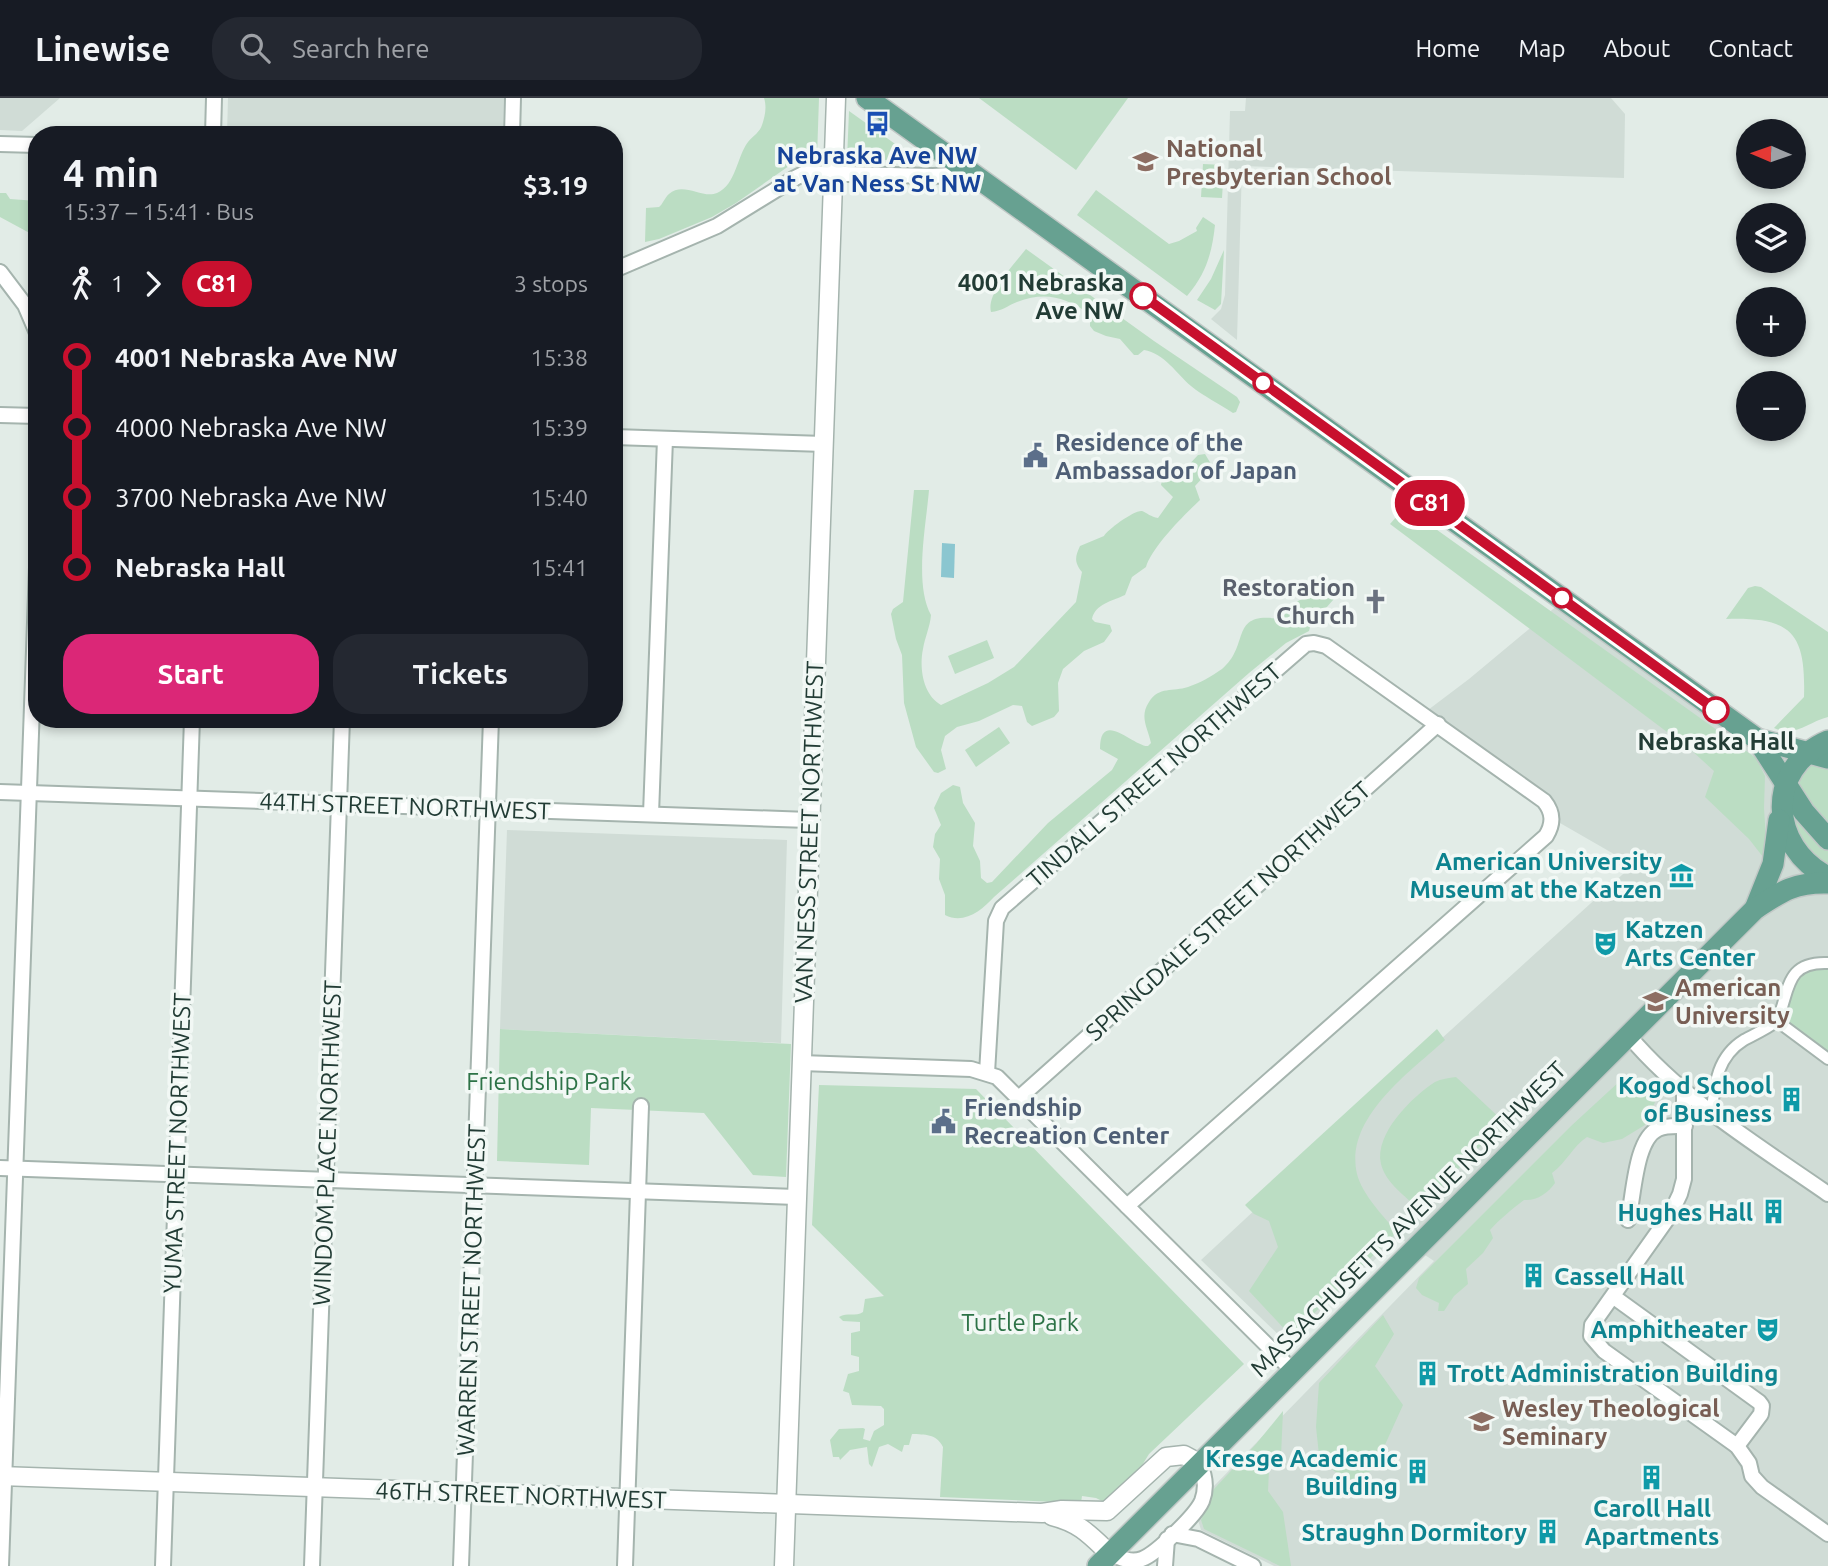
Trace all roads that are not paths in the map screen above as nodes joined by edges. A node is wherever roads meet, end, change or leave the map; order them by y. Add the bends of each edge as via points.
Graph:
1 (214, 98) edge
2 (513, 98) edge
3 (836, 98) edge
4 (867, 98) edge
5 (213, 126) edge
6 (512, 126) edge
7 (0, 144) edge
8 (28, 145) edge
9 (833, 173) junction
10 (970, 174) junction
11 (623, 266) edge
12 (0, 272) edge
13 (28, 312) edge
14 (0, 415) edge
15 (28, 416) edge
16 (623, 437) edge
17 (665, 439) junction
18 (824, 444) junction
19 (1438, 724) junction
20 (31, 728) edge
21 (192, 728) edge
22 (342, 728) edge
23 (491, 728) edge
24 (1757, 739) junction
25 (1828, 741) edge
26 (1807, 753) junction
27 (1828, 758) edge
28 (1783, 791) junction
29 (0, 792) edge
30 (29, 793) junction
31 (189, 799) junction
32 (339, 804) junction
33 (488, 809) junction
34 (651, 814) junction
35 (809, 820) junction
36 (1828, 839) edge
37 (1828, 877) edge
38 (1828, 883) edge
39 (1755, 909) junction
40 (1828, 963) edge
41 (1777, 1021) junction
42 (1629, 1036) junction
43 (1828, 1059) edge
44 (801, 1063) junction
45 (987, 1073) junction
46 (1684, 1091) junction
47 (1019, 1098) junction
48 (642, 1106) dead end
49 (1712, 1112) junction
50 (1685, 1126) junction
51 (7, 1169) edge
52 (176, 1175) junction
53 (326, 1181) junction
54 (474, 1186) junction
55 (638, 1192) junction
56 (1828, 1194) edge
57 (796, 1197) junction
58 (1127, 1206) junction
59 (1628, 1220) dead end
60 (1614, 1297) junction
61 (1293, 1371) junction
62 (1737, 1446) junction
63 (1199, 1463) junction
64 (2, 1477) edge
65 (166, 1482) junction
66 (314, 1488) junction
67 (464, 1493) junction
68 (627, 1499) junction
69 (786, 1505) junction
70 (1042, 1513) junction
71 (1191, 1515) junction
72 (1828, 1534) edge
73 (1169, 1537) junction
74 (1198, 1539) junction
75 (1109, 1562) edge
76 (1, 1566) edge
77 (163, 1566) edge
78 (312, 1566) edge
79 (461, 1566) edge
80 (625, 1566) edge
81 (784, 1566) edge
82 (1165, 1566) edge
83 (1253, 1566) edge

1 - 5 street
2 - 6 street
3 - 9 street, VAN NESS STREET NORTHWEST
4 - 10 main road
7 - 8 street
9 - 10 street
9 - 11 street via 798,176 717,226
9 - 18 street, VAN NESS STREET NORTHWEST
10 - 24 main road
12 - 13 street
14 - 15 street
16 - 17 street
17 - 18 street
17 - 34 street
18 - 35 street, VAN NESS STREET NORTHWEST
19 - 45 street, TINDALL STREET NORTHWEST via 1326,646 1314,643 1299,649 1002,908
19 - 47 street, SPRINGDALE STREET NORTHWEST
19 - 58 street via 1544,800 1552,817 1549,831
20 - 30 street
21 - 31 street, YUMA STREET NORTHWEST
22 - 32 street, WINDOM PLACE NORTHWEST
23 - 33 street, WARREN STREET NORTHWEST
24 - 26 main road
24 - 28 main road
25 - 26 main road
26 - 27 main road
26 - 28 main road via 1795,764
28 - 36 main road
28 - 37 main road via 1795,849
28 - 39 main road, MASSACHUSETTS AVENUE NORTHWEST via 1774,858
29 - 30 street, 44TH STREET NORTHWEST
30 - 31 street, 44TH STREET NORTHWEST
30 - 51 street
31 - 32 street, 44TH STREET NORTHWEST
31 - 52 street, YUMA STREET NORTHWEST
32 - 33 street, 44TH STREET NORTHWEST
32 - 53 street, WINDOM PLACE NORTHWEST
33 - 34 street, 44TH STREET NORTHWEST
33 - 54 street, WARREN STREET NORTHWEST
34 - 35 street, 44TH STREET NORTHWEST
35 - 44 street, VAN NESS STREET NORTHWEST
38 - 39 main road, MASSACHUSETTS AVENUE NORTHWEST via 1790,887
39 - 42 main road, MASSACHUSETTS AVENUE NORTHWEST
40 - 41 street via 1795,973 1785,988
41 - 43 street
41 - 49 street via 1726,1055 1716,1079
42 - 46 street
42 - 61 main road, MASSACHUSETTS AVENUE NORTHWEST
44 - 45 street
44 - 57 street, VAN NESS STREET NORTHWEST
45 - 47 street
46 - 49 street
46 - 50 street
47 - 58 street
48 - 55 street
49 - 56 street
50 - 59 street via 1660,1128 1644,1143
50 - 60 street via 1680,1194
51 - 52 street
51 - 64 street
52 - 53 street
52 - 65 street, YUMA STREET NORTHWEST
53 - 54 street
53 - 66 street, WINDOM PLACE NORTHWEST
54 - 55 street
54 - 67 street, WARREN STREET NORTHWEST
55 - 57 street
55 - 68 street
57 - 69 street, VAN NESS STREET NORTHWEST
58 - 61 street
60 - 62 street via 1592,1325 1594,1342
60 - 62 street via 1759,1402 1761,1415
61 - 63 main road, MASSACHUSETTS AVENUE NORTHWEST
62 - 72 street via 1762,1487
63 - 70 street via 1184,1455 1166,1457 1108,1511
63 - 71 street via 1204,1472 1203,1499
63 - 75 main road, MASSACHUSETTS AVENUE NORTHWEST
64 - 65 street, 46TH STREET NORTHWEST
64 - 76 street
65 - 66 street, 46TH STREET NORTHWEST
65 - 77 street, YUMA STREET NORTHWEST
66 - 67 street, 46TH STREET NORTHWEST
66 - 78 street, WINDOM PLACE NORTHWEST
67 - 68 street, 46TH STREET NORTHWEST
67 - 79 street, WARREN STREET NORTHWEST
68 - 69 street, 46TH STREET NORTHWEST
68 - 80 street
69 - 70 street, 46TH STREET NORTHWEST
69 - 81 street, VAN NESS STREET NORTHWEST
70 - 75 street via 1078,1525
71 - 73 street
71 - 74 street
73 - 74 street
73 - 75 street via 1139,1560
73 - 82 street
74 - 83 street

